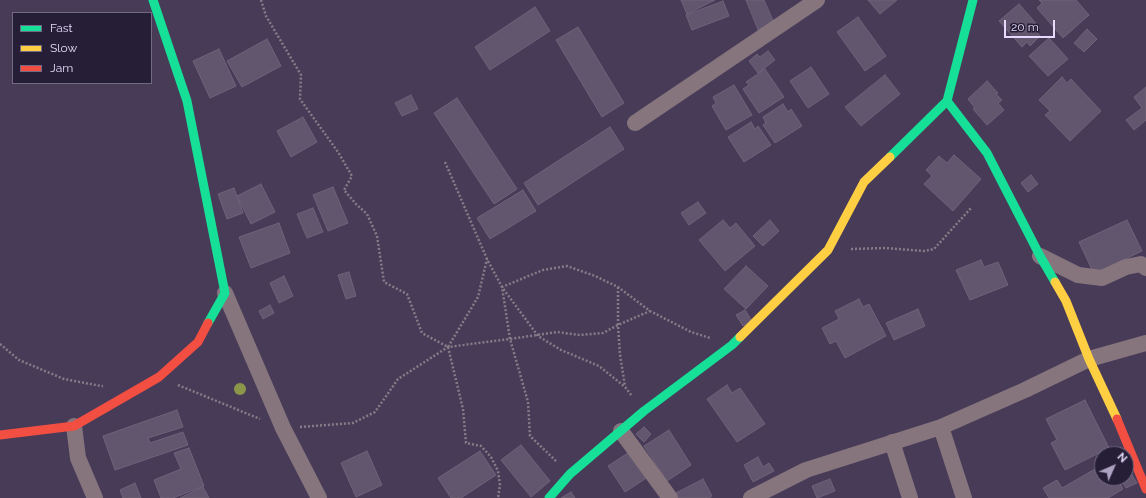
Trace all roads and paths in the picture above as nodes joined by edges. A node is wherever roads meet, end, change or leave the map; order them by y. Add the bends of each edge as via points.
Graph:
1 (153, 0) edge
2 (261, 0) edge
3 (817, 0) edge
4 (973, 0) edge
5 (947, 101) junction
6 (635, 123) dead end
7 (446, 162) dead end
8 (971, 208) dead end
9 (828, 250) junction
10 (1040, 256) junction
11 (488, 259) junction
12 (1146, 268) edge
13 (502, 287) junction
14 (618, 287) junction
15 (225, 293) junction
16 (650, 312) junction
17 (618, 325) junction
18 (538, 336) junction
19 (510, 339) junction
20 (1146, 343) edge
21 (0, 344) edge
22 (732, 345) junction
23 (448, 348) junction
24 (1089, 360) junction
25 (159, 377) junction
26 (108, 385) dead end
27 (625, 387) junction
28 (644, 411) junction
29 (74, 426) junction
30 (941, 427) junction
31 (283, 428) junction
32 (621, 431) junction
33 (0, 435) edge
34 (892, 442) junction
35 (570, 474) junction
36 (1146, 489) edge
37 (95, 498) edge
38 (319, 498) edge
39 (498, 498) edge
40 (549, 498) edge
41 (670, 498) edge
42 (751, 498) edge
43 (910, 498) edge
44 (964, 498) edge

1 - 15 street via 187,101
2 - 23 path via 266,16 301,75 300,99 352,176 344,190 370,219 377,236 384,282 407,294 422,333
3 - 6 street
4 - 5 street
5 - 9 street via 864,182
5 - 10 street via 986,153
7 - 11 path
8 - 9 path via 934,249
9 - 22 street
10 - 12 street via 1078,275 1102,278 1126,267 1141,264
10 - 24 street via 1066,301
11 - 13 path
11 - 23 path via 478,297
13 - 14 path via 543,270 566,266
13 - 18 path
13 - 19 path
14 - 16 path
14 - 17 path
15 - 25 street via 198,342
15 - 31 street
16 - 17 path
16 - 22 path via 691,332
17 - 18 path via 603,333 580,335 557,332
17 - 27 path
18 - 19 path
18 - 27 path via 561,350 599,366
19 - 23 path
19 - 35 path via 528,402 530,436
20 - 24 street
21 - 26 path via 19,360 64,379
22 - 28 street
23 - 31 path via 398,379 375,412 353,423
23 - 39 path via 463,409 466,443 481,446 498,471
24 - 30 street
24 - 36 street
25 - 29 street
25 - 31 path
27 - 28 path
28 - 32 street
29 - 33 street
29 - 37 street via 78,458
30 - 34 street
30 - 44 street
31 - 38 street
32 - 35 street
32 - 41 street
34 - 42 street via 806,470
34 - 43 street
35 - 40 street

